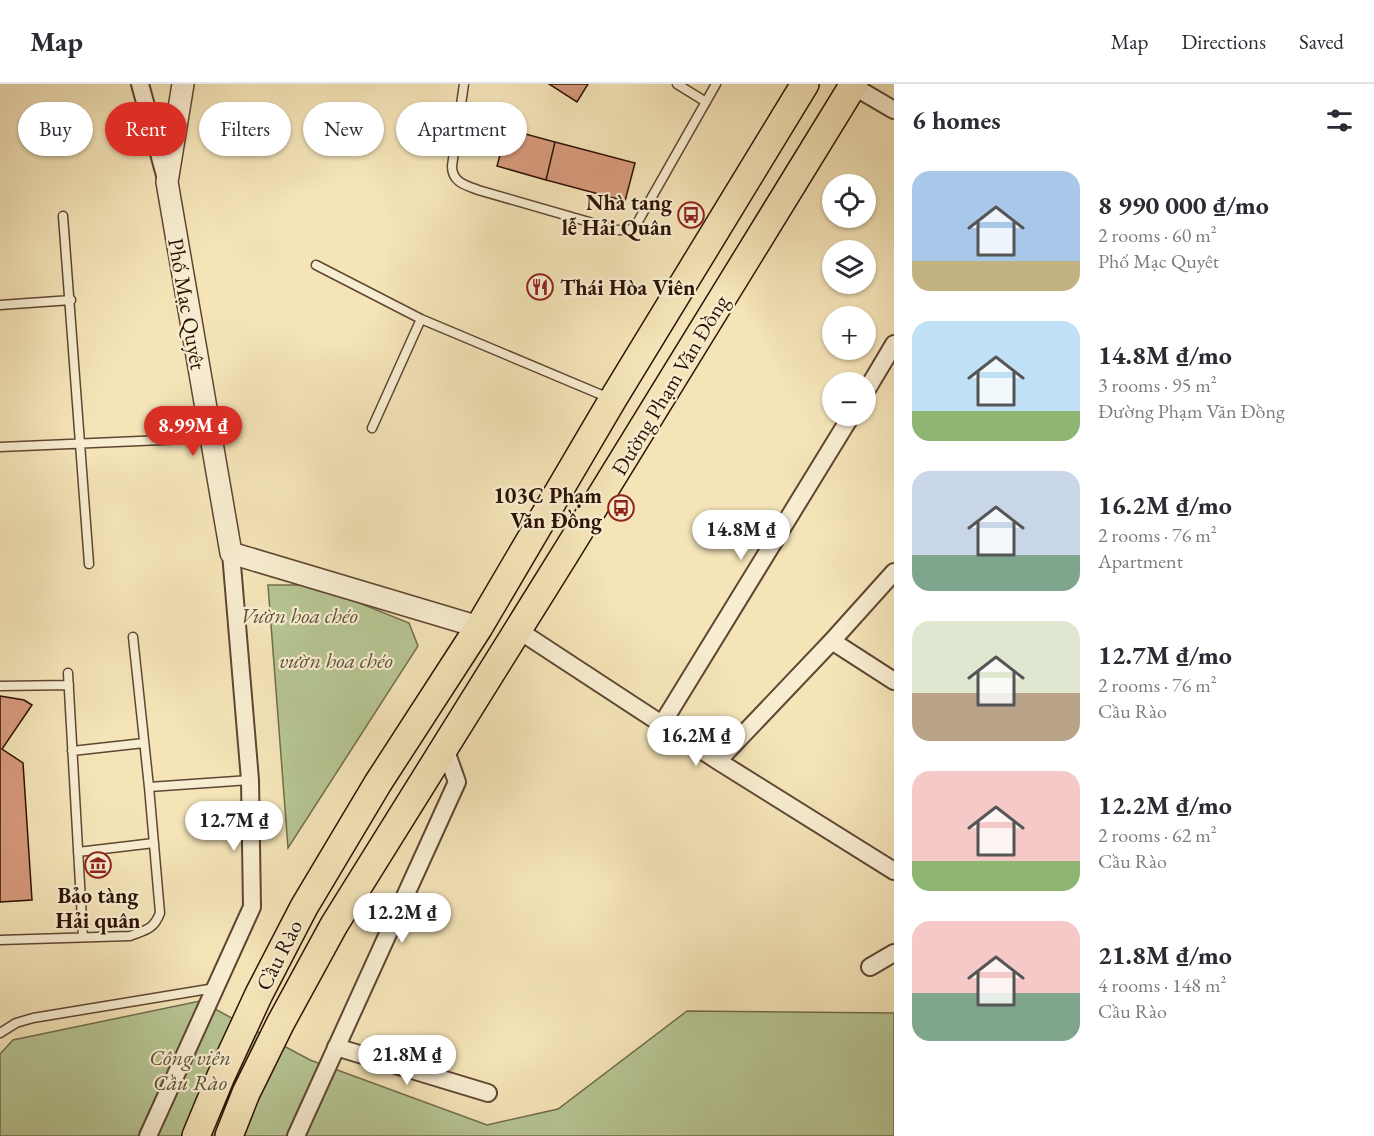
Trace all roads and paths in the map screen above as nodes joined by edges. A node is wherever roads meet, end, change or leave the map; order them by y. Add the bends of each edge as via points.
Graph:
1 (140, 84) edge
2 (183, 84) edge
3 (464, 84) edge
4 (677, 84) edge
5 (716, 84) edge
6 (805, 84) edge
7 (853, 85) edge
8 (706, 102) junction
9 (894, 110) edge
10 (167, 182) junction
11 (63, 216) dead end
12 (316, 265) dead end
13 (71, 300) junction
14 (0, 305) edge
15 (421, 319) junction
16 (894, 344) edge
17 (876, 374) edge
18 (613, 399) junction
19 (844, 426) edge
20 (372, 428) dead end
21 (210, 438) junction
22 (80, 444) junction
23 (0, 447) edge
24 (231, 553) junction
25 (89, 564) dead end
26 (894, 572) edge
27 (479, 627) junction
28 (518, 630) junction
29 (133, 637) dead end
30 (832, 641) junction
31 (68, 673) dead end
32 (894, 681) edge
33 (69, 685) junction
34 (0, 686) edge
35 (662, 724) junction
36 (144, 742) junction
37 (445, 748) junction
38 (72, 751) junction
39 (718, 761) junction
40 (250, 780) junction
41 (378, 783) joint
42 (149, 787) junction
43 (408, 807) joint
44 (154, 843) junction
45 (78, 852) junction
46 (894, 871) edge
47 (83, 937) junction
48 (0, 940) edge
49 (894, 953) edge
50 (870, 967) dead end
51 (215, 988) junction
52 (0, 1033) edge
53 (336, 1047) junction
54 (488, 1093) dead end
55 (148, 1136) edge
56 (196, 1136) edge
57 (229, 1136) edge
58 (296, 1136) edge

1 - 10 street
2 - 10 street, Phố Mạc Quyêt
3 - 8 lane via 452,166 457,181 617,230 629,230 636,225
4 - 8 lane
5 - 8 lane
6 - 18 main road, Đường Phạm Văn Đồng
7 - 9 street
7 - 28 main road, Đường Phạm Văn Đồng
10 - 21 street, Phố Mạc Quyêt
11 - 13 lane
12 - 15 lane
13 - 14 lane
13 - 22 lane
15 - 18 lane
15 - 20 lane
16 - 17 street
18 - 27 main road, Đường Phạm Văn Đồng
19 - 35 street
21 - 22 lane
21 - 24 street, Phố Mạc Quyêt
22 - 23 lane
22 - 25 lane
24 - 27 street
24 - 40 street
26 - 30 street
27 - 41 main road, Đường Phạm Văn Đồng
28 - 35 street
28 - 37 main road, Đường Phạm Văn Đồng
29 - 36 lane
30 - 32 street
30 - 39 street
31 - 33 lane
33 - 34 lane
33 - 38 lane
35 - 39 street
36 - 38 lane
36 - 42 lane
37 - 43 main road, Đường Phạm Văn Đồng
37 - 53 street via 457,782
38 - 45 lane
39 - 46 street
40 - 42 lane
40 - 51 street via 252,907
41 - 56 main road, Cầu Rào via 304,907 259,994
42 - 44 lane
43 - 57 main road, Cầu Rào via 334,925 280,1024
44 - 45 lane
44 - 47 lane via 160,913 156,923 130,936
45 - 47 lane
47 - 48 lane
49 - 50 street
51 - 52 lane via 33,1018
51 - 55 street
53 - 54 street
53 - 58 street

